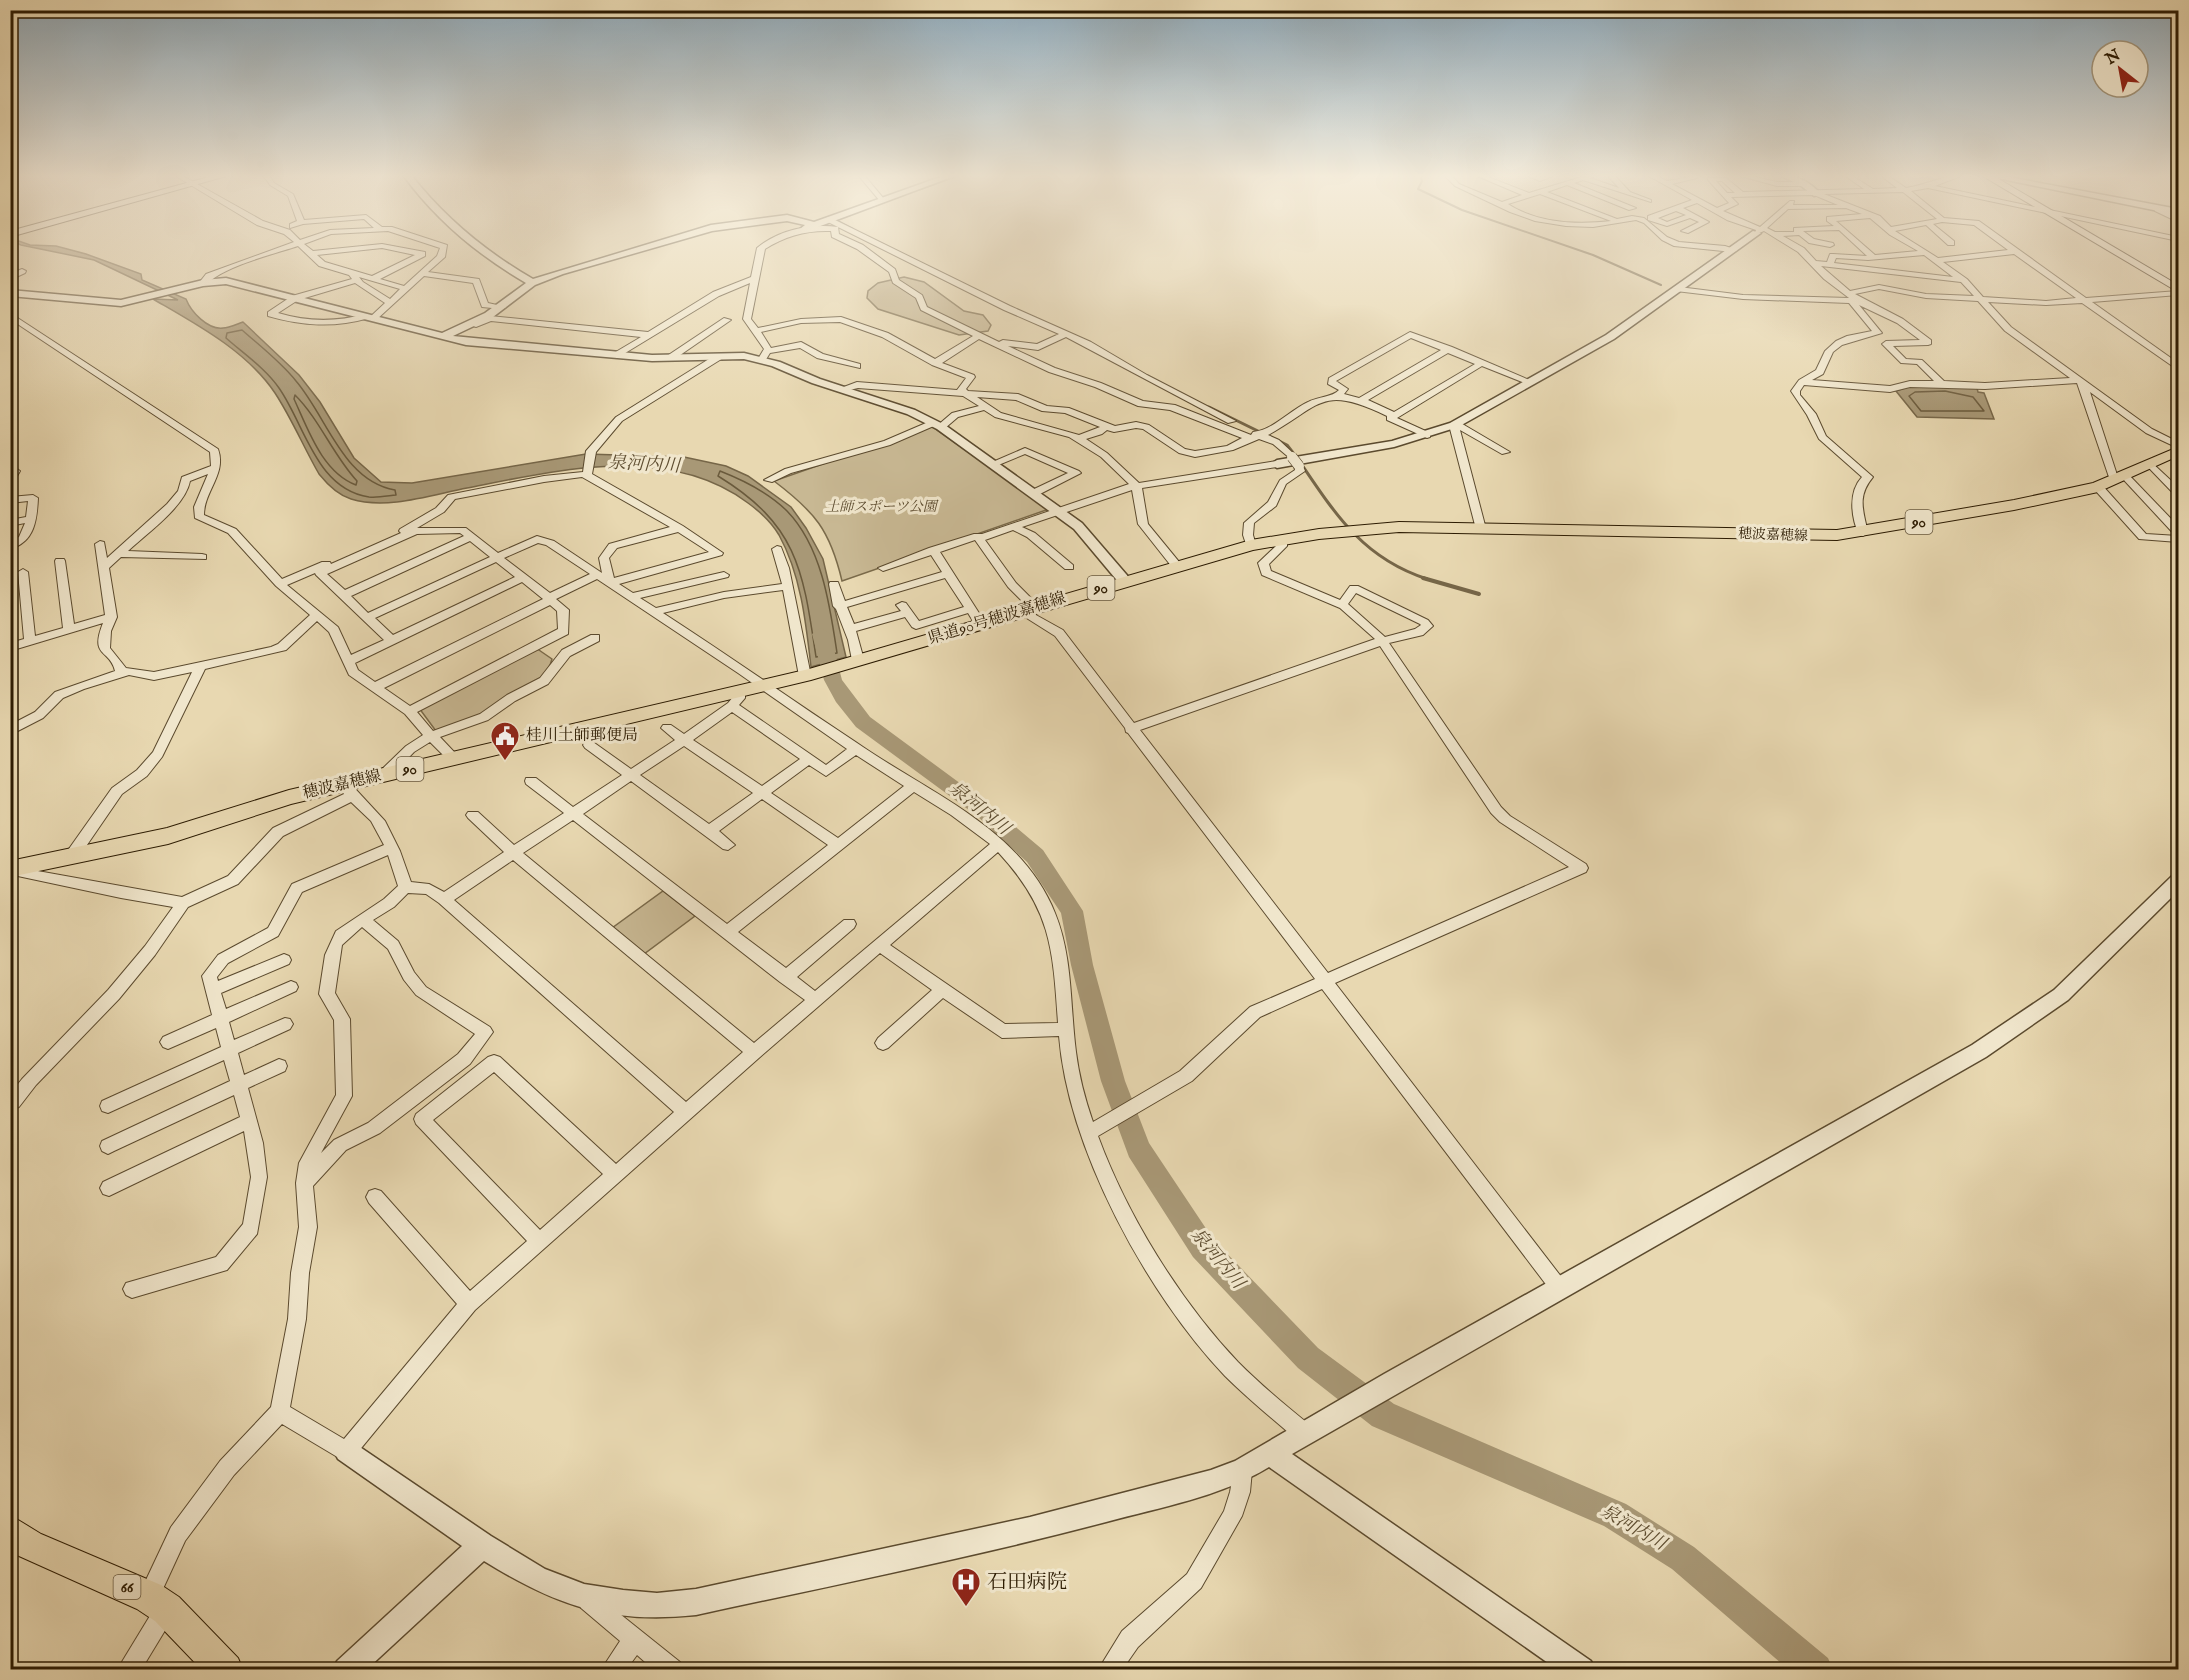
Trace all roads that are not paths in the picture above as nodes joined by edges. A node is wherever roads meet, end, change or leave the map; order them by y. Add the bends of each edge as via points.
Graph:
1 (266, 253) edge
2 (314, 253) edge
3 (419, 253) edge
4 (442, 253) edge
5 (487, 253) edge
6 (624, 253) edge
7 (760, 253) edge
8 (869, 253) edge
9 (897, 253) edge
10 (1728, 253) edge
11 (1803, 253) edge
12 (1870, 253) edge
13 (1921, 253) edge
14 (1926, 253) edge
15 (1997, 253) edge
16 (2019, 253) edge
17 (2119, 253) edge
18 (310, 254) joint
19 (1874, 257) junction
20 (1935, 261) junction
21 (1816, 263) junction
22 (1830, 263) junction
23 (22, 271) dead end
24 (423, 274) junction
25 (354, 277) junction
26 (10, 278) edge
27 (375, 278) junction
28 (753, 279) junction
29 (1964, 281) junction
30 (203, 283) junction
31 (532, 283) junction
32 (407, 289) junction
33 (2178, 289) edge
34 (1679, 290) junction
35 (10, 293) edge
36 (2178, 293) edge
37 (295, 298) junction
38 (1853, 298) junction
39 (2081, 298) junction
40 (1979, 299) junction
41 (391, 303) junction
42 (501, 307) junction
43 (10, 315) edge
44 (369, 317) junction
45 (727, 320) dead end
46 (472, 324) junction
47 (756, 331) junction
48 (1067, 334) junction
49 (650, 335) junction
50 (979, 336) junction
51 (442, 338) junction
52 (989, 341) junction
53 (1449, 349) junction
54 (617, 355) junction
55 (765, 355) junction
56 (720, 356) junction
57 (670, 358) junction
58 (935, 363) junction
59 (1482, 363) junction
60 (857, 366) dead end
61 (2178, 367) edge
62 (2081, 381) junction
63 (1530, 382) junction
64 (1802, 382) junction
65 (1942, 384) junction
66 (844, 390) junction
67 (965, 394) junction
68 (1340, 394) junction
69 (1362, 400) junction
70 (985, 406) junction
71 (1390, 418) dead end
72 (1455, 424) junction
73 (937, 425) junction
74 (1106, 426) junction
75 (1427, 435) junction
76 (1261, 436) junction
77 (1250, 438) junction
78 (1077, 439) junction
79 (2178, 446) edge
80 (2178, 451) edge
81 (1505, 452) dead end
82 (993, 464) junction
83 (1277, 464) joint
84 (2150, 464) junction
85 (216, 468) junction
86 (587, 473) junction
87 (2120, 479) junction
88 (769, 480) dead end
89 (1136, 485) junction
90 (2098, 487) junction
91 (2178, 492) edge
92 (1034, 493) junction
93 (10, 500) edge
94 (1057, 510) junction
95 (32, 519) junction
96 (2173, 520) edge
97 (10, 523) edge
98 (1013, 526) junction
99 (679, 528) junction
100 (1481, 529) junction
101 (1356, 530) joint
102 (2178, 532) edge
103 (1863, 533) junction
104 (471, 537) junction
105 (982, 537) junction
106 (2178, 539) edge
107 (1283, 540) junction
108 (100, 544) dead end
109 (1251, 545) junction
110 (10, 546) edge
111 (777, 549) dead end
112 (933, 550) junction
113 (120, 554) junction
114 (202, 557) dead end
115 (496, 557) junction
116 (60, 561) dead end
117 (1176, 565) junction
118 (1069, 567) dead end
119 (103, 568) junction
120 (883, 568) dead end
121 (23, 572) dead end
122 (597, 574) junction
123 (948, 574) junction
124 (724, 575) dead end
125 (522, 578) junction
126 (1125, 581) junction
127 (610, 583) junction
128 (280, 584) junction
129 (834, 584) dead end
130 (788, 586) junction
131 (343, 595) junction
132 (630, 597) junction
133 (550, 599) junction
134 (1342, 605) junction
135 (839, 606) junction
136 (970, 609) junction
137 (1029, 610) junction
138 (653, 612) junction
139 (317, 615) junction
140 (111, 616) junction
141 (368, 617) junction
142 (980, 624) junction
143 (69, 629) junction
144 (850, 629) junction
145 (595, 638) dead end
146 (30, 641) junction
147 (392, 641) junction
148 (1382, 641) junction
149 (10, 647) edge
150 (347, 662) junction
151 (854, 662) junction
152 (200, 667) junction
153 (122, 674) junction
154 (808, 675) junction
155 (765, 686) junction
156 (375, 687) junction
157 (735, 699) junction
158 (410, 711) junction
159 (667, 728) dead end
160 (1130, 729) junction
161 (10, 731) edge
162 (431, 736) junction
163 (685, 739) junction
164 (589, 745) dead end
165 (856, 749) junction
166 (453, 758) junction
167 (809, 759) junction
168 (633, 774) junction
169 (384, 775) junction
170 (531, 781) dead end
171 (912, 787) junction
172 (347, 790) junction
173 (763, 792) junction
174 (574, 813) junction
175 (473, 815) dead end
176 (709, 831) junction
177 (999, 844) junction
178 (728, 845) dead end
179 (837, 845) junction
180 (390, 848) junction
181 (514, 853) junction
182 (71, 857) junction
183 (14, 870) edge
184 (2178, 881) edge
185 (10, 882) edge
186 (405, 887) junction
187 (444, 899) junction
188 (183, 903) junction
189 (363, 920) junction
190 (849, 924) dead end
191 (727, 932) junction
192 (881, 946) junction
193 (284, 960) dead end
194 (785, 978) junction
195 (1325, 981) junction
196 (291, 987) dead end
197 (943, 989) junction
198 (212, 990) junction
199 (815, 999) junction
200 (220, 1019) junction
201 (285, 1024) dead end
202 (1064, 1029) junction
203 (168, 1042) dead end
204 (883, 1043) dead end
205 (476, 1046) junction
206 (228, 1050) junction
207 (754, 1052) junction
208 (494, 1062) junction
209 (279, 1066) dead end
210 (239, 1085) junction
211 (10, 1105) edge
212 (406, 1105) junction
213 (108, 1107) dead end
214 (686, 1112) junction
215 (422, 1119) junction
216 (248, 1121) junction
217 (1093, 1131) junction
218 (108, 1146) dead end
219 (614, 1173) junction
220 (304, 1183) junction
221 (109, 1188) dead end
222 (375, 1197) dead end
223 (538, 1240) junction
224 (132, 1289) dead end
225 (1560, 1289) junction
226 (469, 1304) junction
227 (280, 1412) junction
228 (1304, 1434) junction
229 (346, 1451) junction
230 (1271, 1454) junction
231 (1242, 1470) junction
232 (15, 1543) edge
233 (482, 1545) junction
234 (584, 1597) junction
235 (158, 1603) junction
236 (635, 1639) junction
237 (128, 1670) edge
238 (226, 1670) edge
239 (346, 1670) edge
240 (612, 1670) edge
241 (672, 1670) edge
242 (1109, 1670) edge
243 (1582, 1670) edge

1 - 30 street via 215,273
2 - 18 street
3 - 27 street via 422,254
4 - 24 street
5 - 31 street
6 - 31 street
7 - 28 street
8 - 50 street via 892,271 896,281 920,297 924,308
9 - 48 street
10 - 34 street
11 - 21 street
12 - 19 street
13 - 19 street
14 - 20 street
15 - 20 street
16 - 39 street
17 - 33 main road
18 - 25 street via 322,264
19 - 22 street via 1838,255
20 - 29 street
21 - 22 street
21 - 38 street
22 - 29 street
23 - 26 street
24 - 32 street
24 - 42 street via 476,280 485,305
25 - 27 street
25 - 37 street
25 - 41 street
27 - 32 street
28 - 47 street via 747,319
28 - 49 street via 716,294
29 - 40 street
30 - 35 street via 117,303
30 - 37 street via 231,282
31 - 42 street
32 - 41 street
34 - 38 street via 1743,297
34 - 63 street via 1610,337
36 - 39 street
37 - 44 street
37 - 44 street via 271,314 320,323 346,323
38 - 40 street via 1879,288
38 - 64 street via 1878,333 1839,343 1829,351 1820,372
38 - 65 street via 1900,321 1928,342 1886,344 1904,361 1919,362
39 - 40 street via 2046,303
39 - 61 street
40 - 62 street via 2008,329
41 - 44 street
42 - 46 street
43 - 85 street via 215,451
44 - 51 street
45 - 57 street
46 - 49 street via 490,318
46 - 51 street
47 - 55 street
47 - 58 street via 801,321 841,318 885,335
48 - 52 street via 1038,347
48 - 76 street
49 - 54 street
50 - 52 street
50 - 58 street
51 - 54 street
52 - 77 street via 1141,404 1172,407
53 - 59 street
53 - 68 street via 1410,335 1332,380 1344,389
53 - 69 street
54 - 57 street
55 - 56 street
55 - 60 street via 801,345 820,356
55 - 66 street
56 - 57 street
56 - 86 street via 628,411 591,451
58 - 67 street via 971,377 961,390
59 - 63 street
59 - 69 street via 1394,416
62 - 65 street
62 - 79 street via 2156,436
62 - 87 street
63 - 72 street
64 - 65 street via 1890,389 1910,384
64 - 103 street via 1796,394 1822,437 1868,477 1858,488 1857,496
66 - 67 street via 857,386
66 - 73 street via 911,412
67 - 70 street
67 - 74 street via 1018,397 1045,410 1066,410
68 - 69 street
68 - 76 street via 1304,405
70 - 73 street
70 - 78 street via 1014,421 1057,430
71 - 75 street
72 - 75 street
72 - 81 street
72 - 100 street
73 - 82 street
73 - 88 street
74 - 77 street via 1146,427 1182,451 1195,454 1230,448
74 - 78 street
75 - 83 street
76 - 77 street
76 - 109 street, bridge via 1276,442 1292,457 1299,471 1283,482 1270,506 1253,516 1246,531
78 - 89 street via 1104,455
80 - 84 main road, 穂波嘉穂線 / 90
82 - 92 street
82 - 92 street via 1024,451 1076,473
83 - 89 street
84 - 87 main road, 穂波嘉穂線 / 90
84 - 91 street
85 - 113 street via 185,479 183,491 171,506
85 - 128 street via 198,507 199,516 232,531
86 - 99 street via 587,477
86 - 128 street via 452,497 440,510 406,530
87 - 90 main road, 穂波嘉穂線 / 90
87 - 96 street
89 - 94 street
89 - 117 street via 1143,524
90 - 103 main road, 穂波嘉穂線 / 90
90 - 106 street via 2143,537
92 - 94 street
93 - 95 street via 33,498
94 - 98 street
94 - 126 street via 1088,535
95 - 97 street
95 - 110 street via 23,538
96 - 102 street
98 - 105 street
98 - 118 street via 1031,535
99 - 127 street via 613,546 604,558
99 - 127 street via 718,553
100 - 101 main road, 穂波嘉穂線 / 90
100 - 103 main road, 穂波嘉穂線 / 90 via 1650,530 1802,537
101 - 107 main road, 県道90号穂波嘉穂線 / 90
104 - 115 street
104 - 131 street
104 - 131 street via 462,530 415,531 320,573
105 - 112 street
105 - 137 street via 979,538
107 - 109 main road, 県道90号穂波嘉穂線 / 90
107 - 134 street via 1282,546 1263,563 1266,573
108 - 119 street
109 - 117 main road, 県道90号穂波嘉穂線 / 90
111 - 130 street
112 - 120 street
112 - 123 street
113 - 114 street
113 - 119 street
115 - 122 street via 537,539 550,543
115 - 125 street
115 - 141 street
116 - 143 street
117 - 126 main road, 県道90号穂波嘉穂線 / 90
119 - 140 street
121 - 146 street
122 - 127 street
122 - 133 street
123 - 135 street
123 - 136 street
124 - 132 street
125 - 133 street
125 - 147 street
126 - 137 main road, 県道90号穂波嘉穂線 / 90
127 - 132 street
128 - 139 street
129 - 135 street
130 - 138 street via 724,595
130 - 154 street
131 - 141 street
132 - 138 street
133 - 156 street
133 - 158 street via 563,610 564,632
134 - 148 street
134 - 148 street via 1354,588 1426,624 1424,630
135 - 144 street
136 - 142 street
136 - 144 street via 916,625 904,609
137 - 142 main road, 県道90号穂波嘉穂線 / 90
137 - 160 street via 1059,633
138 - 155 street
139 - 150 street via 334,630
139 - 152 street via 282,647
140 - 143 street
140 - 153 street via 102,637 104,648 122,668
141 - 147 street
142 - 151 main road, 県道90号穂波嘉穂線 / 90
143 - 146 street
144 - 151 street
145 - 162 street via 561,658 544,681 484,717
146 - 149 street
147 - 150 street
148 - 160 street
148 - 195 street via 1496,810 1581,868
150 - 156 street via 353,672
151 - 154 main road, 穂波嘉穂線 / 90
152 - 153 street via 154,676
152 - 182 street via 158,754 117,791
153 - 161 street via 60,695 39,715
154 - 155 main road, 穂波嘉穂線 / 90
155 - 157 main road, 穂波嘉穂線 / 90
155 - 165 street
156 - 158 street
157 - 163 street
157 - 166 main road, 穂波嘉穂線 / 90 via 619,718
157 - 167 street
158 - 162 street
159 - 163 street
160 - 195 street
162 - 166 street
162 - 169 street via 404,754
163 - 168 street
163 - 173 street
164 - 168 street
165 - 167 street via 826,771
165 - 171 street
166 - 169 main road, 穂波嘉穂線 / 90
167 - 173 street
168 - 174 street
168 - 176 street
169 - 172 main road, 穂波嘉穂線 / 90
170 - 174 street
171 - 177 street via 966,818
171 - 179 street
172 - 180 street via 376,819
172 - 182 main road, 穂波嘉穂線 / 90 via 289,797 168,836
172 - 188 street via 278,832 233,880
173 - 176 street
173 - 179 street
174 - 181 street
174 - 191 street
175 - 181 street
176 - 178 street
177 - 192 street
177 - 202 street via 1039,893 1053,924
179 - 191 street
180 - 186 street
180 - 198 street via 297,888 273,932 223,958 209,976
181 - 187 street
181 - 207 street
182 - 183 main road, 穂波嘉穂線 / 90
183 - 185 street
183 - 188 street
184 - 225 street via 2051,1003 1913,1090
186 - 187 street via 429,889
186 - 189 street via 389,904
187 - 214 street
188 - 211 street via 136,970
189 - 205 street via 393,945 421,992 485,1032
189 - 220 street via 336,943 327,994 342,1019 344,1096 312,1151
190 - 194 street
191 - 194 street
192 - 197 street
192 - 199 street
193 - 198 street
194 - 199 street
195 - 217 street via 1255,1012 1186,1076
195 - 225 street
196 - 200 street
197 - 202 street via 1002,1031
197 - 204 street
198 - 200 street
199 - 207 street
200 - 203 street
200 - 206 street
201 - 206 street
202 - 217 street via 1078,1103
205 - 208 street
205 - 212 street
206 - 210 street
206 - 213 street
207 - 214 street
208 - 215 street
208 - 219 street
209 - 210 street
210 - 216 street
210 - 218 street
212 - 215 street
212 - 220 street via 374,1128 340,1145
214 - 219 street
215 - 223 street
216 - 221 street
216 - 224 street via 259,1177 251,1228 221,1264
217 - 228 street via 1135,1234 1185,1310 1229,1365
219 - 223 street
220 - 227 street via 308,1227
222 - 226 street
223 - 226 street
225 - 228 street
226 - 229 street
227 - 229 street
227 - 235 street via 227,1468 178,1534
228 - 230 street
229 - 233 street
230 - 231 street
230 - 243 street
231 - 234 street via 1211,1482 1030,1530 696,1602 657,1606
231 - 242 street via 1232,1516 1194,1581 1130,1639
232 - 235 main road, 66
233 - 234 street via 537,1579
233 - 239 street
234 - 236 street
235 - 237 street
235 - 238 main road, 66
236 - 240 street
236 - 241 street

